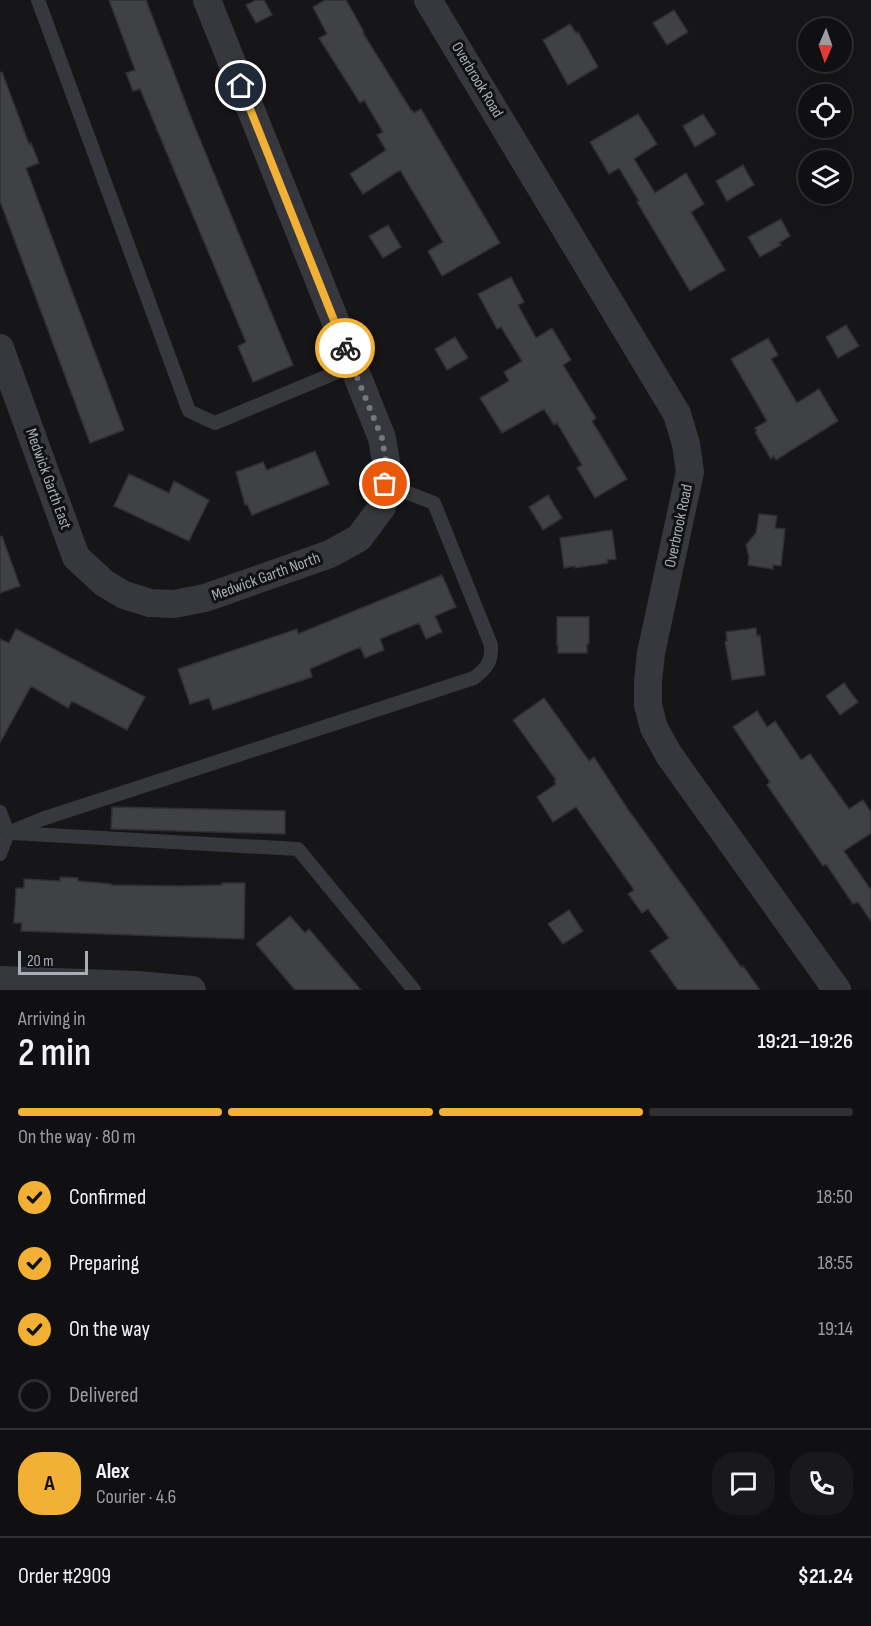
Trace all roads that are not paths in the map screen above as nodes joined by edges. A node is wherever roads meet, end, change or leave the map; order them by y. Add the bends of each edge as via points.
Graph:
1 (38, 0) edge
2 (207, 0) edge
3 (428, 0) edge
4 (0, 348) edge
5 (352, 366) junction
6 (385, 484) junction
7 (76, 557) joint
8 (0, 812) edge
9 (8, 833) junction
10 (0, 854) edge
11 (0, 980) edge
12 (138, 988) edge
13 (192, 990) edge
14 (414, 990) edge
15 (837, 990) edge

1 - 5 lane via 189,411 215,423
2 - 5 street, Medwick Garth North
3 - 15 street, Overbrook Road via 677,414 690,472 651,653 648,705 654,728 669,755
4 - 7 street, Medwick Garth East
5 - 6 street, Medwick Garth North via 382,438
6 - 7 street, Medwick Garth North via 382,507 359,538 330,554 205,598 174,604 150,603 124,595 104,583
6 - 9 lane via 434,503 491,645 491,658 485,669 474,678
8 - 9 lane
9 - 10 lane
9 - 14 lane via 298,849
11 - 12 street
12 - 13 street

